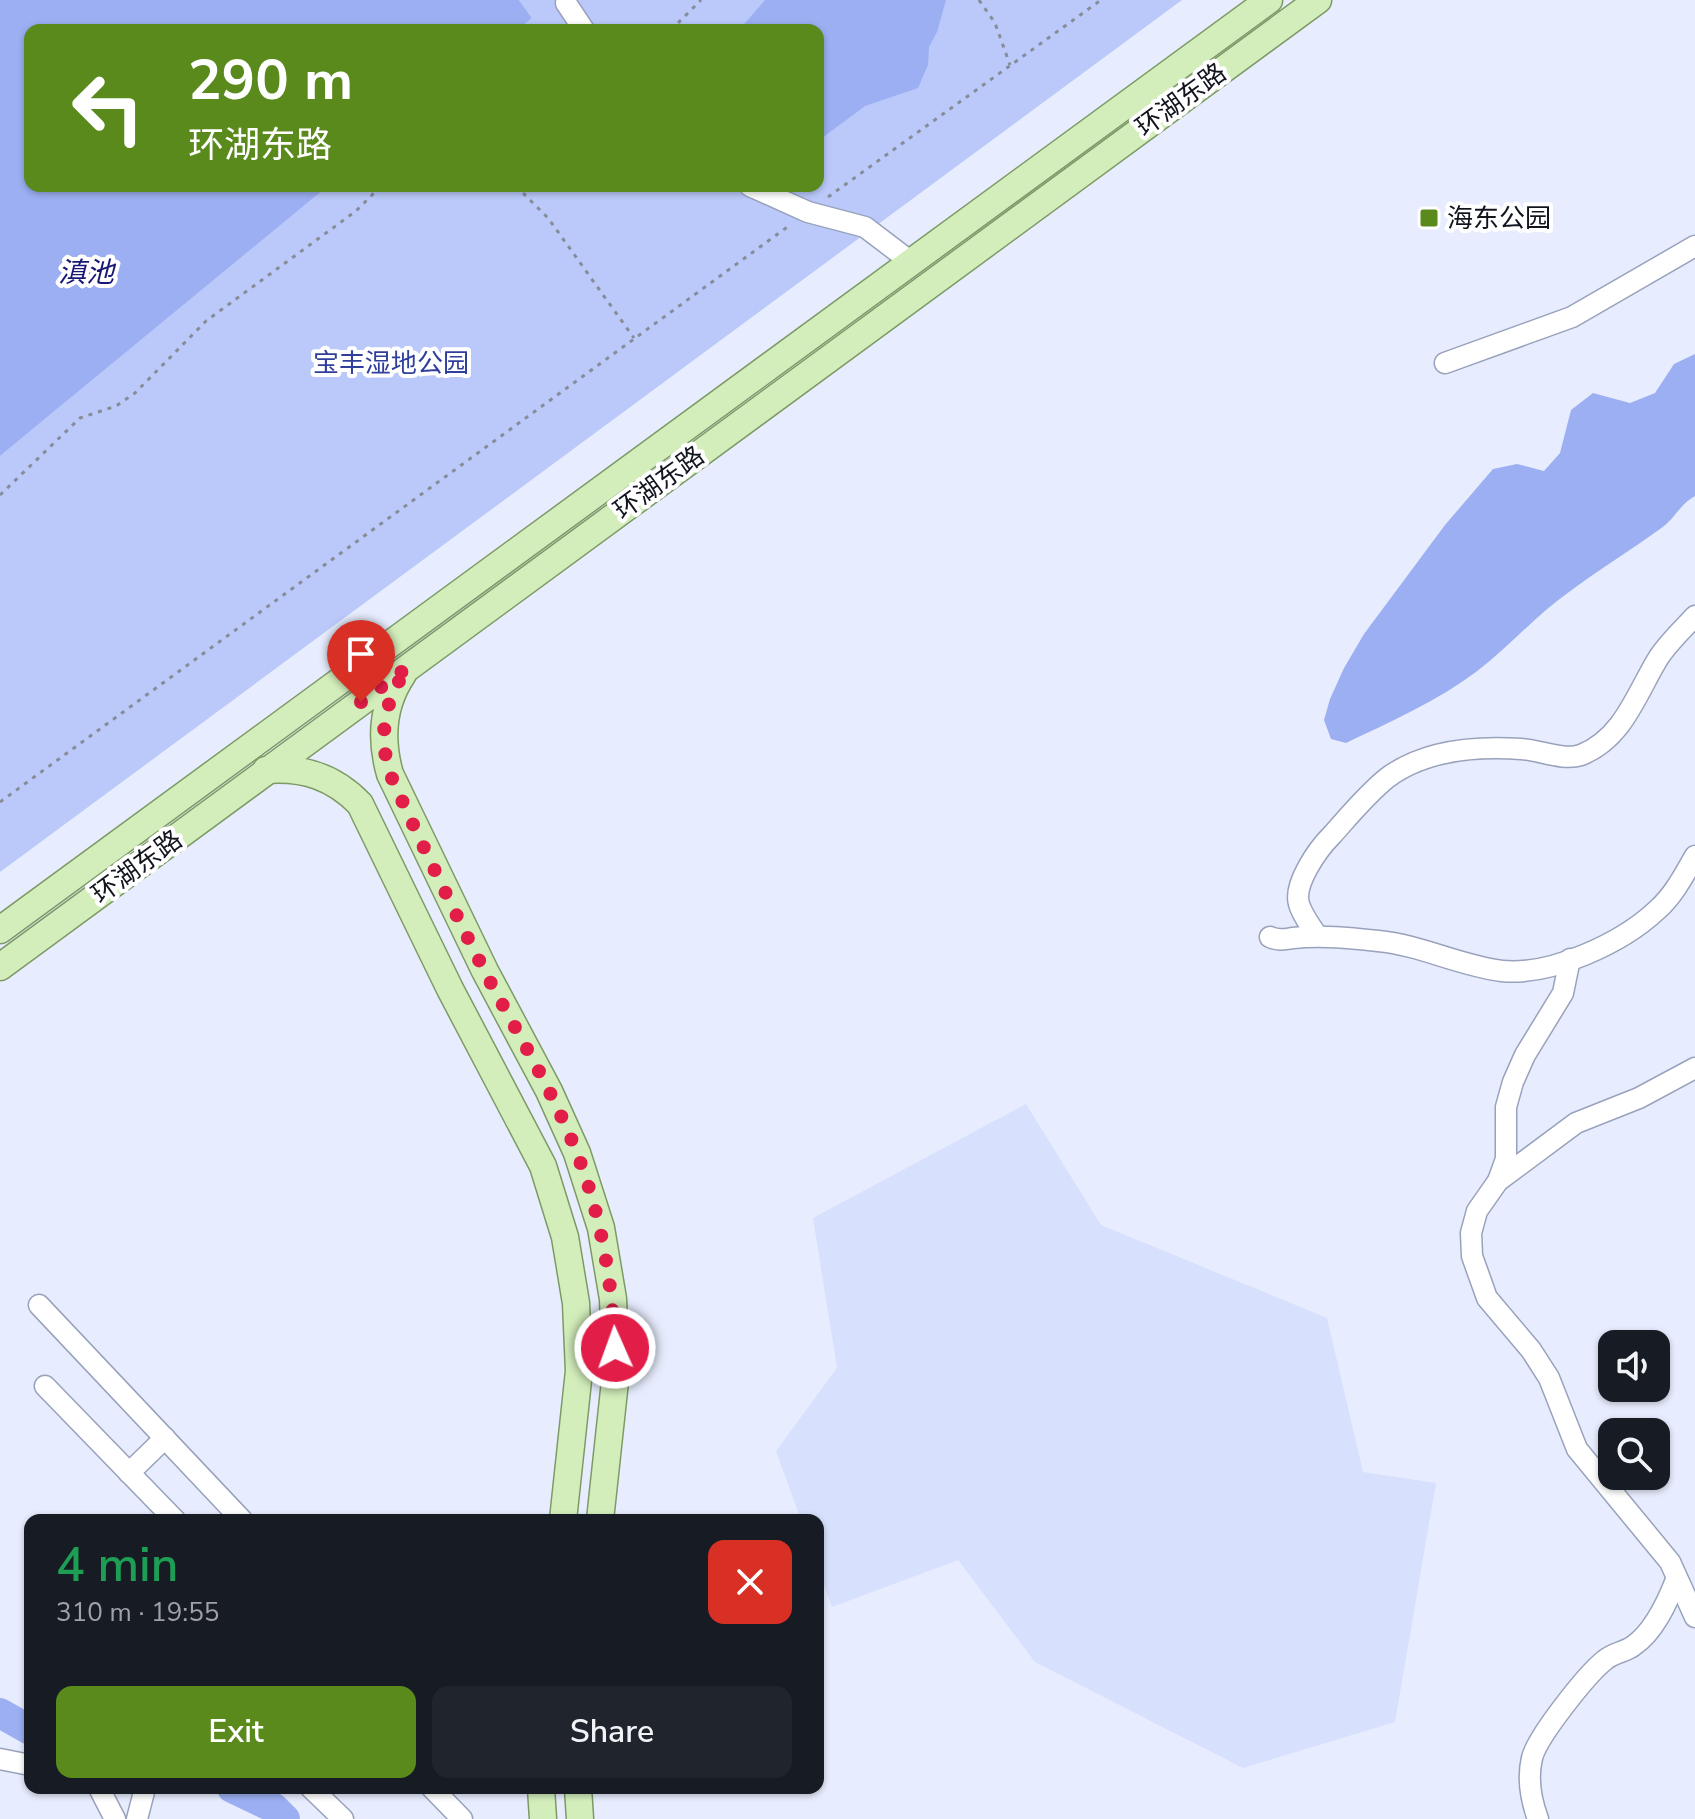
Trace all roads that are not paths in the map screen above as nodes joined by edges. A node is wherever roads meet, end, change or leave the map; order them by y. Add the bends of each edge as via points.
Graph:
1 (1269, 0) edge
2 (1318, 0) edge
3 (566, 3) dead end
4 (580, 24) edge
5 (763, 192) edge
6 (1695, 246) edge
7 (911, 262) junction
8 (1445, 363) dead end
9 (1695, 616) edge
10 (408, 667) junction
11 (266, 770) junction
12 (1695, 856) edge
13 (0, 930) edge
14 (1317, 936) junction
15 (1270, 937) dead end
16 (1570, 959) junction
17 (0, 967) edge
18 (1695, 1068) edge
19 (1498, 1181) junction
20 (39, 1305) dead end
21 (45, 1386) dead end
22 (165, 1438) junction
23 (129, 1473) junction
24 (169, 1514) edge
25 (236, 1514) edge
26 (564, 1514) edge
27 (601, 1514) edge
28 (1676, 1580) junction
29 (1695, 1617) edge
30 (0, 1759) edge
31 (24, 1764) edge
32 (102, 1794) edge
33 (143, 1794) edge
34 (317, 1794) edge
35 (438, 1794) edge
36 (541, 1794) edge
37 (578, 1794) edge
38 (115, 1819) edge
39 (137, 1819) edge
40 (343, 1819) edge
41 (462, 1819) edge
42 (543, 1819) edge
43 (580, 1819) edge
44 (1538, 1819) edge

1 - 7 main road, 环湖东路
2 - 10 main road, 环湖东路
3 - 4 street
5 - 7 street via 808,212 865,227
6 - 8 street via 1572,317
7 - 13 main road, 环湖东路
9 - 14 street via 1658,658 1608,738 1580,755 1497,747 1454,752 1422,759 1388,778 1318,849 1301,883 1299,905
10 - 11 main road, 环湖东路
10 - 27 main road via 392,694 384,725 390,774 549,1091 577,1153 601,1228 613,1299 616,1372
11 - 17 main road, 环湖东路
11 - 26 main road via 315,774 344,788 360,804 543,1166 565,1237 576,1303 579,1371
12 - 16 street via 1676,890 1657,910 1625,935
14 - 15 street
14 - 16 street via 1399,943 1503,971 1540,969
16 - 19 street via 1563,993 1513,1082 1506,1107 1506,1159
18 - 19 street via 1576,1123
19 - 28 street via 1477,1211 1471,1233 1472,1256 1487,1298 1549,1378 1577,1449 1670,1562
20 - 22 street
21 - 23 street
22 - 23 street
22 - 25 street
23 - 24 street
28 - 29 street
28 - 44 street via 1654,1624 1634,1646 1606,1658 1541,1739 1530,1776
30 - 31 street
32 - 38 street
33 - 39 street
34 - 40 street
35 - 41 street
36 - 42 main road
37 - 43 main road

